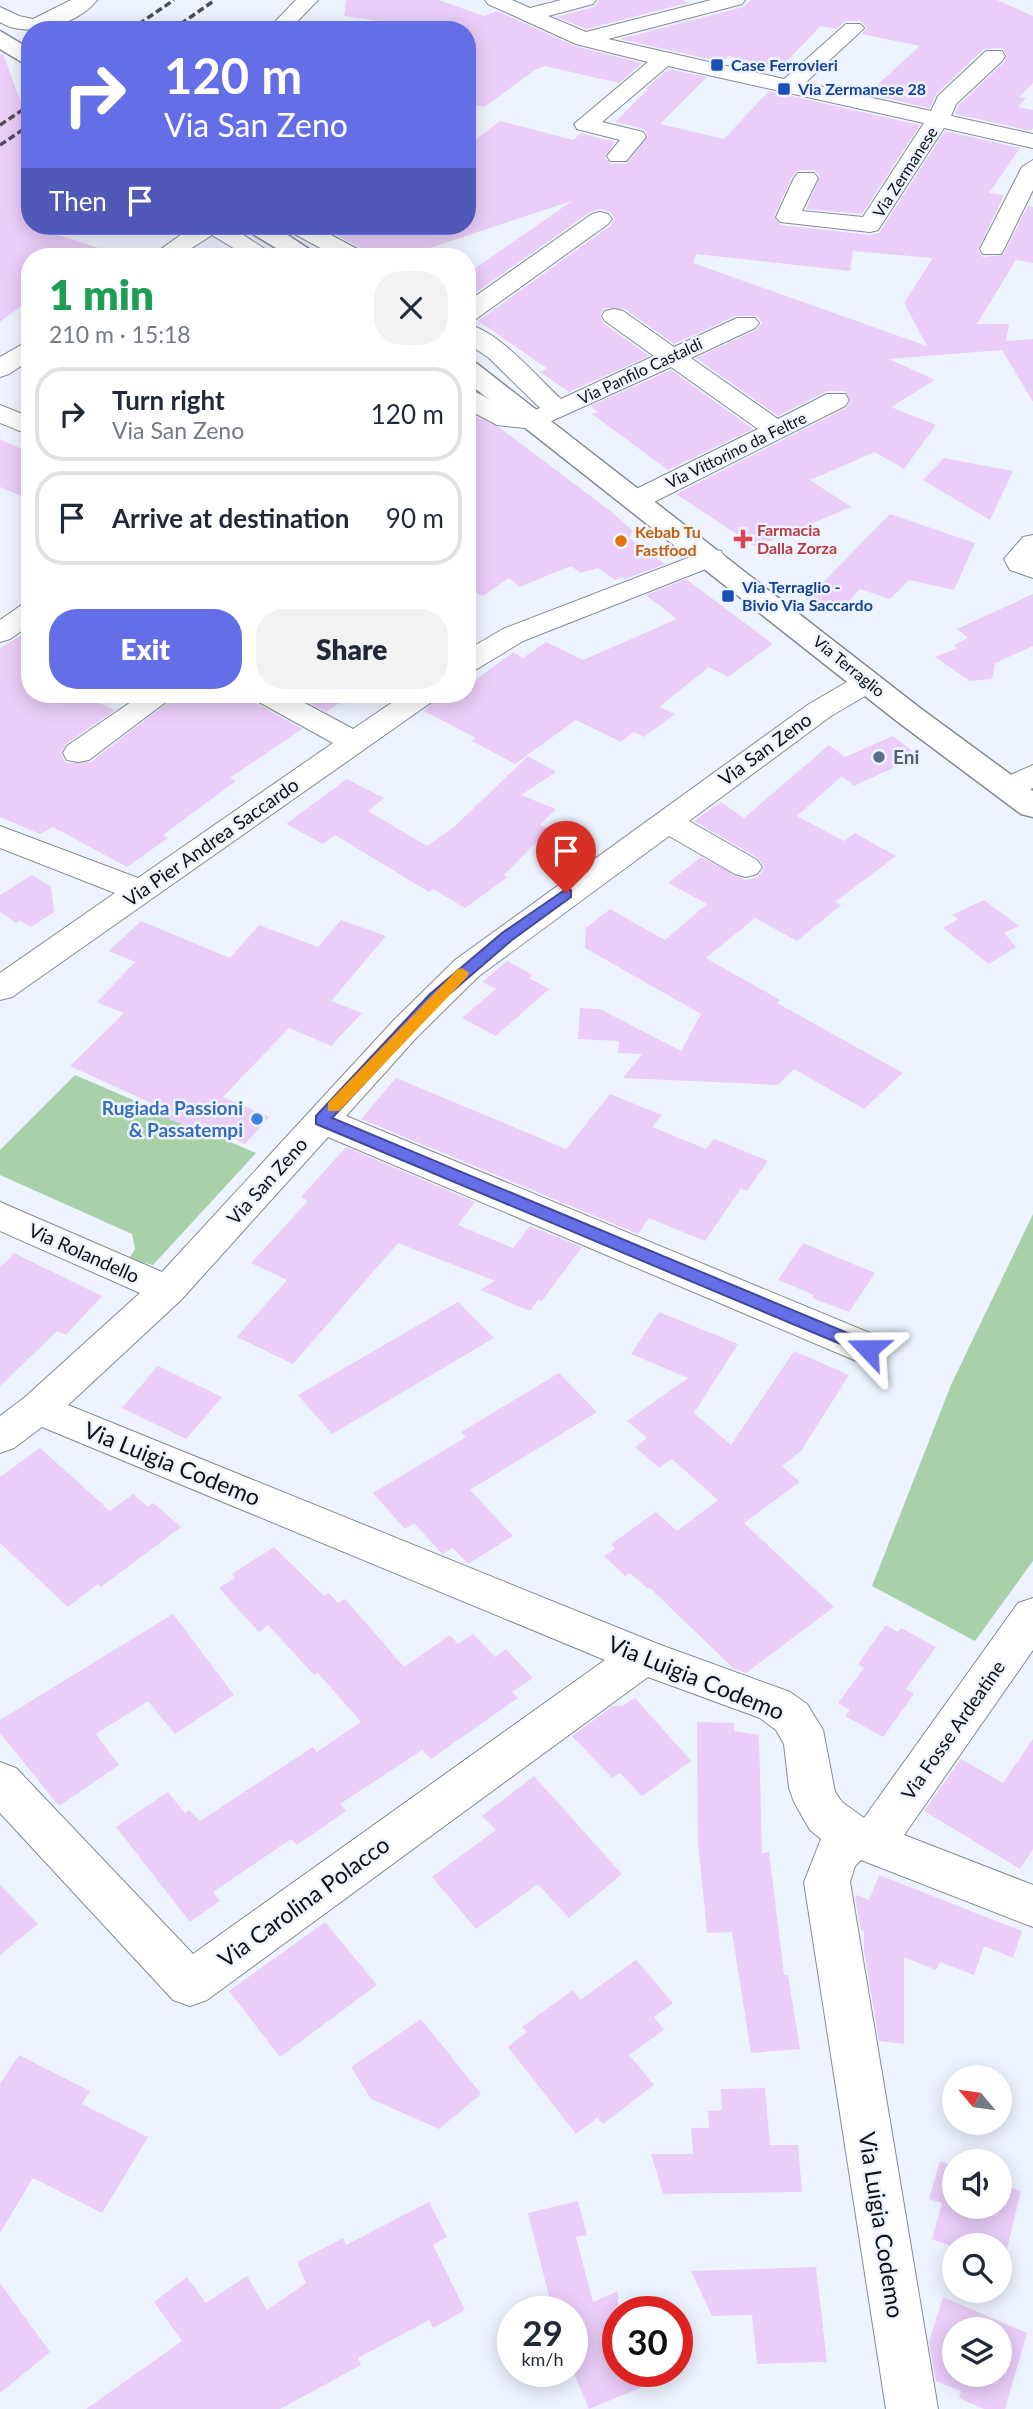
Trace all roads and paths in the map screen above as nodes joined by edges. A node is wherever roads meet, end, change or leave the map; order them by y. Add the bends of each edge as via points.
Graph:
1 (87, 0) edge
2 (495, 0) edge
3 (586, 0) edge
4 (735, 0) edge
5 (318, 2) edge
6 (0, 13) edge
7 (527, 15) junction
8 (45, 21) edge
9 (291, 21) edge
10 (308, 21) edge
11 (21, 26) edge
12 (853, 29) dead end
13 (0, 38) edge
14 (583, 39) junction
15 (21, 53) edge
16 (995, 56) dead end
17 (664, 59) junction
18 (789, 86) junction
19 (939, 118) junction
20 (1033, 141) edge
21 (618, 156) dead end
22 (1033, 167) edge
23 (806, 178) dead end
24 (600, 219) dead end
25 (197, 235) edge
26 (227, 235) edge
27 (272, 235) edge
28 (314, 235) edge
29 (176, 248) edge
30 (249, 248) edge
31 (293, 248) edge
32 (337, 248) edge
33 (992, 249) dead end
34 (476, 308) edge
35 (614, 316) dead end
36 (746, 323) dead end
37 (476, 337) edge
38 (21, 354) edge
39 (671, 356) junction
40 (0, 369) edge
41 (476, 375) edge
42 (836, 400) dead end
43 (476, 404) edge
44 (0, 412) edge
45 (537, 413) junction
46 (21, 422) edge
47 (777, 430) junction
48 (636, 500) junction
49 (1033, 543) edge
50 (711, 557) junction
51 (1033, 570) edge
52 (21, 618) edge
53 (0, 633) edge
54 (476, 654) edge
55 (868, 682) junction
56 (149, 703) edge
57 (283, 703) edge
58 (411, 703) edge
59 (355, 742) junction
60 (78, 753) dead end
61 (1025, 790) edge
62 (666, 821) junction
63 (0, 836) edge
64 (746, 867) dead end
65 (141, 891) junction
66 (0, 989) edge
67 (321, 1120) junction
68 (0, 1216) edge
69 (167, 1290) junction
70 (868, 1349) dead end
71 (38, 1409) junction
72 (0, 1437) edge
73 (1033, 1616) edge
74 (643, 1657) junction
75 (0, 1782) edge
76 (864, 1839) junction
77 (1033, 1906) edge
78 (912, 2409) edge

1 - 8 street
2 - 7 street, Via Zermanese
3 - 7 street
4 - 14 street
5 - 9 street
5 - 10 street
6 - 11 street
7 - 14 street, Via Zermanese
12 - 18 street
13 - 15 main road
14 - 17 street, Via Zermanese
16 - 19 street via 946,101
17 - 18 street, Via Zermanese
17 - 21 street via 585,124 635,137
18 - 19 street, Via Zermanese
19 - 20 street, Via Zermanese
19 - 23 street, Via Zermanese via 870,225 788,217
22 - 33 street
24 - 34 street
25 - 29 street
26 - 30 street
27 - 31 main road
28 - 32 street
35 - 39 street
36 - 39 street, Via Panfilo Castaldi
37 - 45 street, Via Terraglio via 498,353
38 - 40 street
39 - 45 street, Via Panfilo Castaldi
39 - 47 street
41 - 45 main road, Via Terraglio
42 - 47 street, Via Vittorino da Feltre
43 - 45 street via 506,421
44 - 46 street
45 - 48 main road, Via Terraglio
47 - 48 street, Via Vittorino da Feltre
48 - 50 main road, Via Terraglio
49 - 51 street via 1018,559
50 - 54 street
50 - 55 main road, Via Terraglio
52 - 53 street
55 - 61 main road, Via Terraglio
55 - 62 street, Via San Zeno via 837,698
56 - 60 street
57 - 59 street
58 - 59 street, Via Pier Andrea Saccardo
59 - 65 street, Via Pier Andrea Saccardo
62 - 64 street
62 - 67 street, Via San Zeno via 467,968
63 - 65 street
65 - 66 street, Via Pier Andrea Saccardo
67 - 69 street, Via San Zeno
67 - 70 street
68 - 69 street, Via Rolandello
69 - 71 street, Via San Zeno
71 - 72 street, Via San Zeno
71 - 74 street, Via Luigia Codemo
73 - 76 street, Via Fosse Ardeatine
74 - 75 street, Via Carolina Polacco via 190,1984
74 - 76 street, Via Luigia Codemo via 792,1714 802,1726 811,1790 826,1816
76 - 77 street
76 - 78 street, Via Luigia Codemo via 835,1855 827,1882

